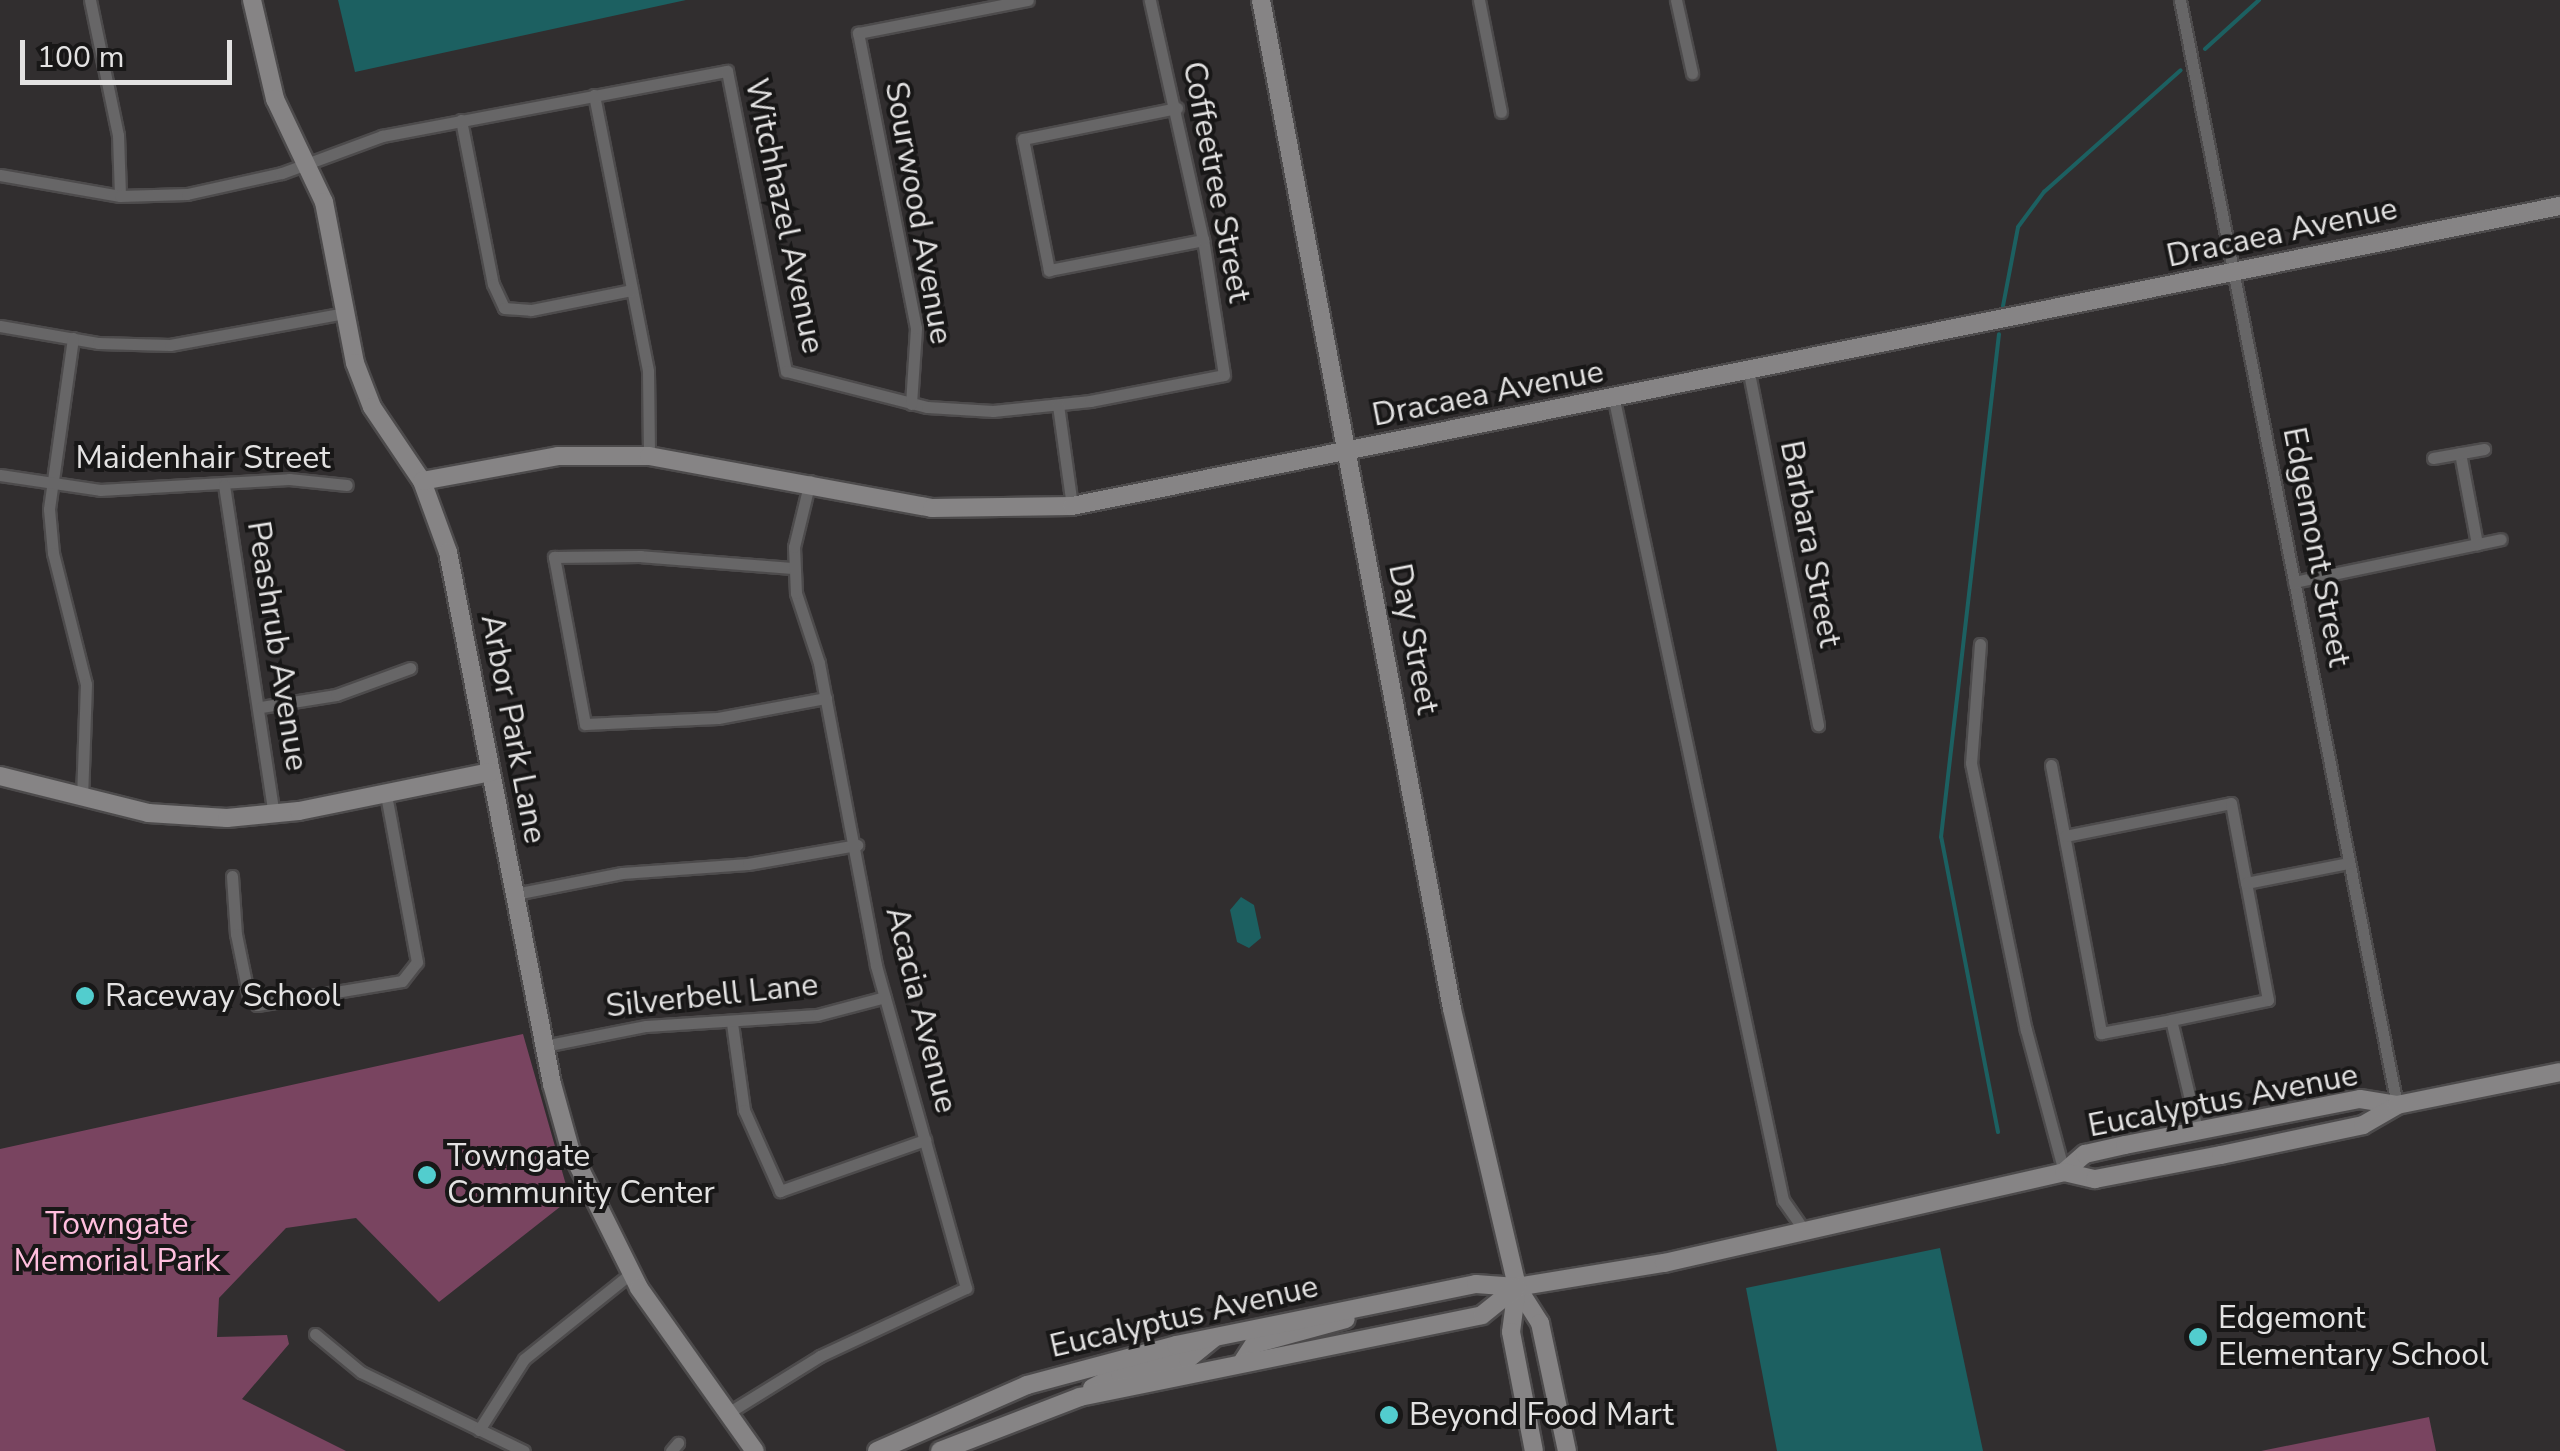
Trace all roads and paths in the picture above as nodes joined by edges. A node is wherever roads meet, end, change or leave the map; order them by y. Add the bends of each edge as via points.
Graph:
1 (90, 0) edge
2 (252, 0) edge
3 (1028, 0) edge
4 (1150, 0) edge
5 (1261, 0) edge
6 (1479, 0) edge
7 (1676, 0) edge
8 (2180, 0) edge
9 (1692, 74) dead end
10 (594, 96) junction
11 (1177, 108) junction
12 (1501, 112) dead end
13 (461, 120) junction
14 (307, 163) junction
15 (0, 175) edge
16 (120, 196) junction
17 (2560, 206) edge
18 (1203, 240) junction
19 (2234, 274) junction
20 (632, 290) junction
21 (344, 313) junction
22 (0, 326) edge
23 (73, 338) junction
24 (1749, 374) junction
25 (1224, 375) joint
26 (1614, 400) junction
27 (911, 404) junction
28 (1058, 405) junction
29 (2484, 448) dead end
30 (1346, 453) junction
31 (2460, 453) junction
32 (650, 456) junction
33 (2433, 458) dead end
34 (0, 475) edge
35 (422, 481) junction
36 (810, 481) junction
37 (52, 484) junction
38 (347, 485) dead end
39 (224, 486) junction
40 (1072, 506) junction
41 (2500, 539) dead end
42 (2476, 544) junction
43 (792, 568) junction
44 (2294, 582) junction
45 (1980, 644) dead end
46 (410, 668) dead end
47 (826, 698) junction
48 (261, 708) junction
49 (1818, 724) dead end
50 (2052, 765) dead end
51 (491, 772) junction
52 (0, 776) edge
53 (386, 794) junction
54 (82, 797) junction
55 (274, 814) junction
56 (2066, 836) junction
57 (857, 845) junction
58 (2349, 863) junction
59 (232, 876) dead end
60 (2246, 883) junction
61 (515, 894) junction
62 (885, 997) junction
63 (2172, 1020) junction
64 (732, 1023) junction
65 (544, 1046) junction
66 (2560, 1072) edge
67 (2397, 1105) junction
68 (2198, 1133) junction
69 (925, 1140) junction
70 (2064, 1172) junction
71 (1804, 1230) junction
72 (630, 1274) junction
73 (1517, 1287) junction
74 (1378, 1304) junction
75 (314, 1334) dead end
76 (1216, 1337) junction
77 (1243, 1362) junction
78 (1080, 1397) junction
79 (728, 1414) junction
80 (480, 1430) junction
81 (524, 1451) edge
82 (755, 1451) edge
83 (877, 1451) edge
84 (940, 1451) edge
85 (1534, 1451) edge
86 (1568, 1451) edge

1 - 16 street via 118,135
2 - 14 main road, Arbor Park Lane via 275,99
3 - 27 street, Sourwood Avenue via 858,32 916,328
4 - 11 street, Coffeetree Street
5 - 30 main road, Day Street
6 - 12 street
7 - 9 street
8 - 19 street, Edgemont Street
10 - 13 street, Witchhazel Avenue
10 - 20 street
10 - 27 street, Witchhazel Avenue via 727,71 786,370
11 - 18 street, Coffeetree Street
11 - 18 street via 1023,139 1049,270
13 - 14 street, Witchhazel Avenue via 356,143
13 - 20 street via 493,284 504,308 531,310
14 - 16 street, Witchhazel Avenue via 186,194
14 - 21 main road, Arbor Park Lane via 324,202
15 - 16 street, Witchhazel Avenue
17 - 19 main road, Dracaea Avenue
18 - 25 street, Coffeetree Street
19 - 24 main road, Dracaea Avenue
19 - 44 street, Edgemont Street
20 - 32 street via 651,390
21 - 23 street via 170,345
21 - 35 main road, Arbor Park Lane via 372,407
22 - 23 street
23 - 37 street
24 - 26 main road, Dracaea Avenue
24 - 49 street, Barbara Street
25 - 28 street, Witchhazel Avenue
26 - 30 main road, Dracaea Avenue
26 - 71 street via 1783,1200
27 - 28 street, Witchhazel Avenue via 993,411
28 - 40 street
29 - 31 street
30 - 40 main road, Dracaea Avenue
30 - 73 main road, Day Street via 1452,1009
31 - 33 street
31 - 42 street
32 - 35 main road, Dracaea Avenue via 558,456
32 - 36 main road, Dracaea Avenue
34 - 37 street, Maidenhair Street
35 - 51 main road, Arbor Park Lane via 448,552
36 - 40 main road, Dracaea Avenue via 932,508
36 - 43 street, Acacia Avenue
37 - 39 street, Maidenhair Street via 132,490
37 - 54 street via 53,552 86,684
38 - 39 street, Maidenhair Street via 289,478
39 - 48 street, Peashrub Avenue
41 - 42 street
42 - 44 street
43 - 47 street, Acacia Avenue
43 - 47 street via 641,556 554,557 585,724 718,718
44 - 58 street, Edgemont Street
45 - 70 street via 1971,763 2026,1030
46 - 48 street via 336,696
47 - 57 street, Acacia Avenue
48 - 55 street, Peashrub Avenue
50 - 56 street
51 - 53 main road
51 - 61 main road, Arbor Park Lane
52 - 54 main road
53 - 55 main road
53 - 59 street via 417,962 402,981 257,1005 248,994 236,934
54 - 55 main road via 183,816
56 - 60 street via 2231,804
56 - 63 street via 2101,1033
57 - 61 street via 748,864 622,872
57 - 62 street, Acacia Avenue
58 - 60 street
58 - 67 street, Edgemont Street
60 - 63 street via 2268,1000
61 - 65 main road, Arbor Park Lane
62 - 64 street, Silverbell Lane via 816,1015
62 - 69 street, Acacia Avenue
63 - 68 street
64 - 65 street, Silverbell Lane via 646,1026
64 - 69 street via 744,1110 780,1191
65 - 72 main road, Arbor Park Lane via 570,1149
66 - 67 main road, Eucalyptus Avenue
67 - 68 main road, Eucalyptus Avenue via 2360,1099
67 - 70 main road, Eucalyptus Avenue via 2363,1126 2210,1157 2095,1179
68 - 70 main road, Eucalyptus Avenue via 2085,1154
69 - 79 street, Acacia Avenue via 966,1288 820,1356
70 - 71 main road, Eucalyptus Avenue
71 - 73 main road, Eucalyptus Avenue via 1664,1263
72 - 79 main road, Arbor Park Lane
72 - 80 street via 524,1358
73 - 74 main road, Eucalyptus Avenue via 1476,1284
73 - 77 main road, Eucalyptus Avenue via 1482,1314
73 - 85 main road, Day Street via 1511,1332
73 - 86 main road, Day Street via 1540,1323
74 - 76 main road, Eucalyptus Avenue
74 - 77 main road via 1325,1328 1254,1344
75 - 80 street via 361,1372
76 - 78 main road via 1188,1359 1120,1374
76 - 83 main road, Eucalyptus Avenue via 1027,1386
77 - 78 main road, Eucalyptus Avenue
78 - 84 main road, Eucalyptus Avenue
79 - 82 main road, Arbor Park Lane
80 - 81 street

